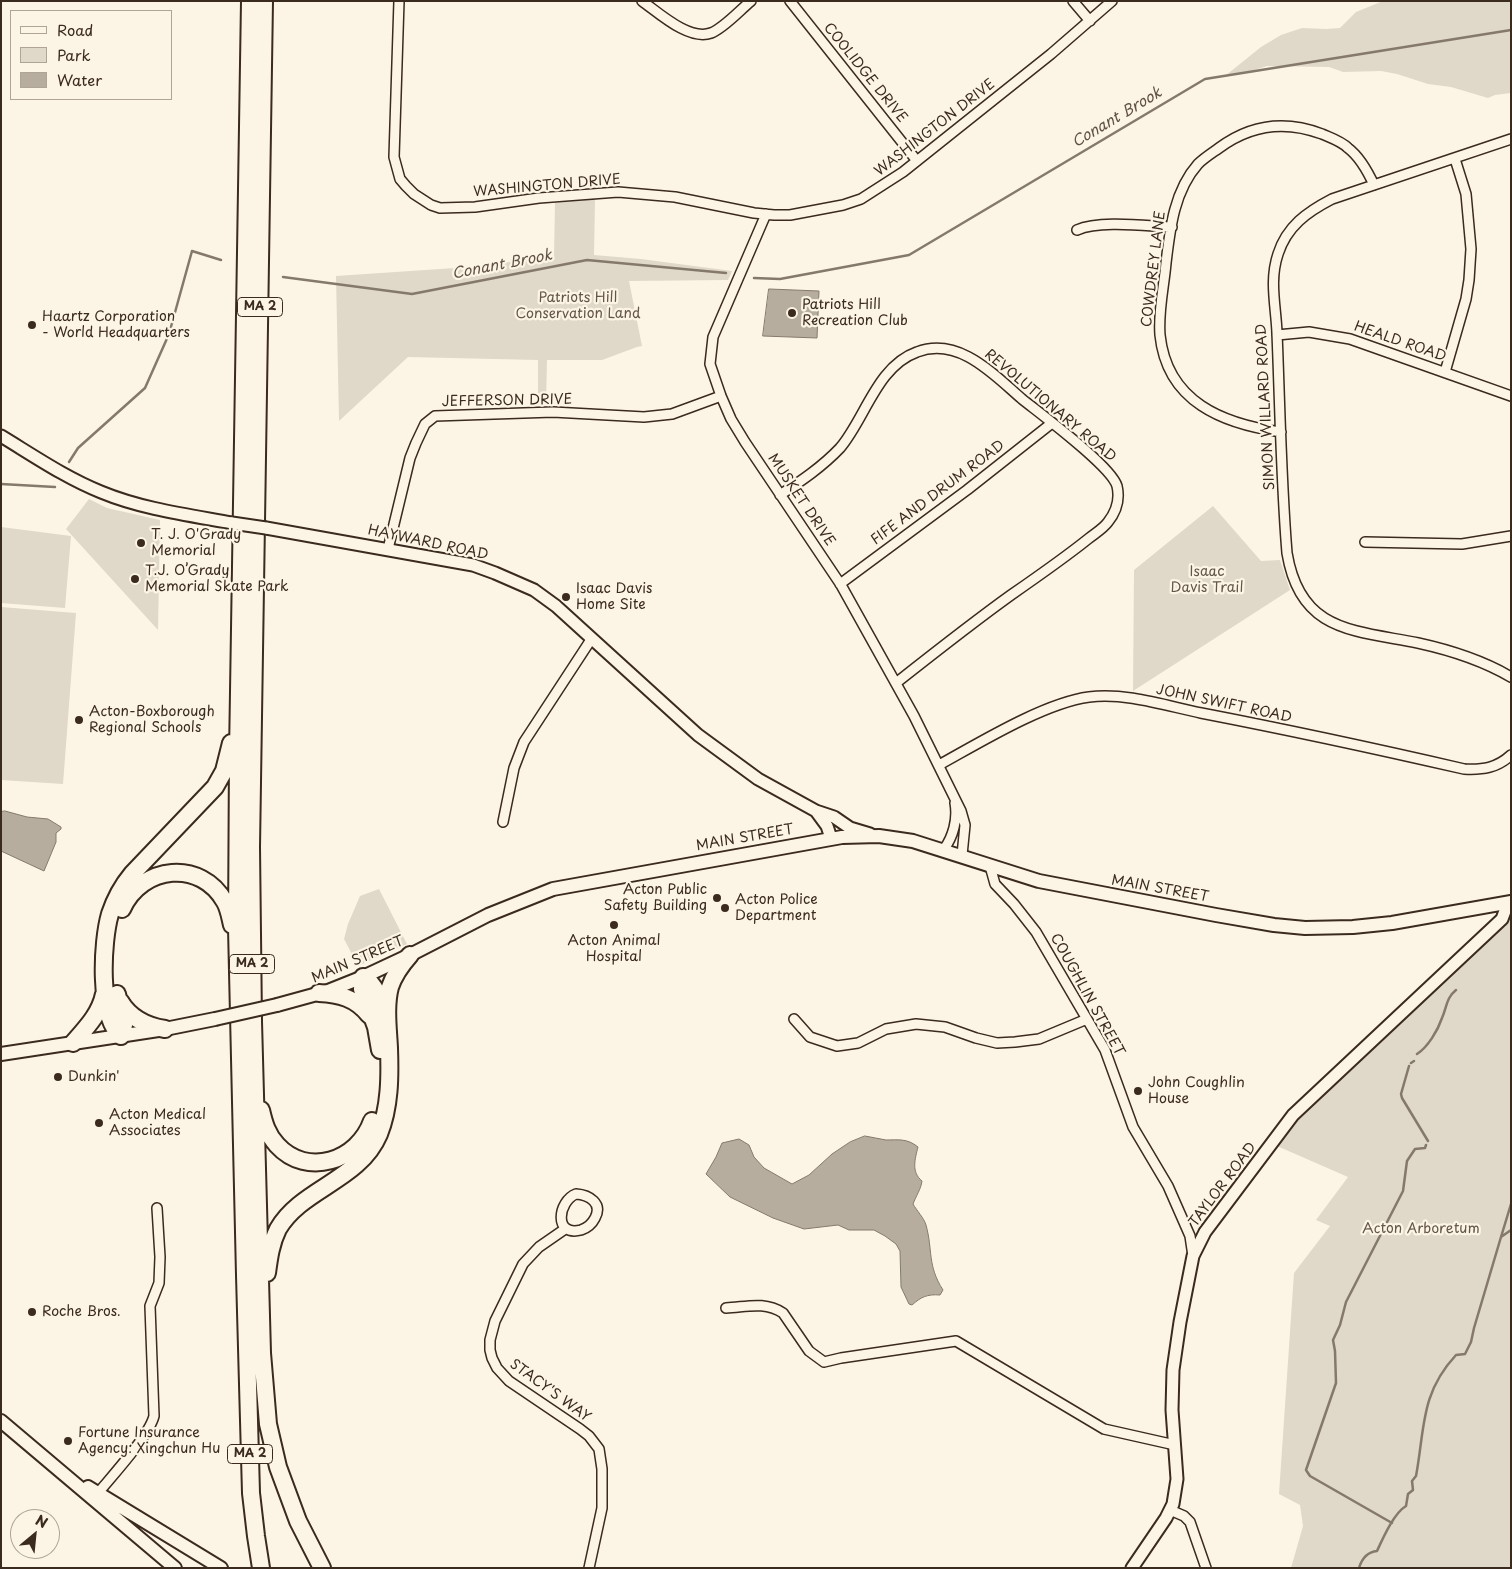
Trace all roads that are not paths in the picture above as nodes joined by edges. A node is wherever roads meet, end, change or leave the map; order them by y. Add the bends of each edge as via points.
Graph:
1 (250, 1) edge
2 (264, 1) edge
3 (399, 1) edge
4 (642, 1) edge
5 (751, 1) edge
6 (790, 1) edge
7 (1073, 1) edge
8 (1112, 1) edge
9 (1090, 21) junction
10 (1511, 139) edge
11 (1454, 159) junction
12 (917, 161) junction
13 (1374, 185) junction
14 (766, 214) junction
15 (1172, 227) junction
16 (1077, 230) dead end
17 (1277, 335) junction
18 (1445, 372) junction
19 (720, 396) junction
20 (1511, 396) edge
21 (1052, 423) junction
22 (1281, 432) junction
23 (1, 436) edge
24 (780, 495) junction
25 (1511, 536) edge
26 (1365, 542) dead end
27 (388, 549) junction
28 (840, 584) junction
29 (592, 638) junction
30 (1511, 677) edge
31 (896, 683) junction
32 (239, 709) junction
33 (1511, 755) edge
34 (938, 765) junction
35 (952, 791) junction
36 (816, 811) junction
37 (838, 821) junction
38 (503, 822) dead end
39 (879, 836) junction
40 (836, 837) junction
41 (944, 850) junction
42 (962, 855) junction
43 (990, 866) junction
44 (1510, 903) edge
45 (410, 955) junction
46 (238, 963) junction
47 (363, 977) junction
48 (105, 981) junction
49 (318, 993) junction
50 (117, 994) junction
51 (794, 1019) dead end
52 (1087, 1019) junction
53 (374, 1021) junction
54 (165, 1029) junction
55 (121, 1036) junction
56 (388, 1036) junction
57 (73, 1043) junction
58 (1, 1054) edge
59 (254, 1076) junction
60 (158, 1208) dead end
61 (565, 1229) junction
62 (1193, 1256) junction
63 (726, 1308) dead end
64 (261, 1315) junction
65 (1, 1421) edge
66 (1175, 1445) junction
67 (53, 1464) junction
68 (98, 1493) junction
69 (1170, 1510) junction
70 (175, 1568) edge
71 (221, 1568) edge
72 (261, 1568) edge
73 (322, 1568) edge
74 (589, 1568) edge
75 (1132, 1568) edge
76 (1206, 1568) edge

1 - 32 highway, MA 2
2 - 59 highway, MA 2 via 251,819
3 - 14 street, WASHINGTON DRIVE via 394,157 400,179 431,205 460,208 618,192 675,196
4 - 5 street via 693,34 710,33 719,28
6 - 12 street, COOLIDGE DRIVE
7 - 9 street
8 - 9 street, WASHINGTON DRIVE
9 - 12 street, WASHINGTON DRIVE
10 - 11 street, SIMON WILLARD ROAD
11 - 13 street, SIMON WILLARD ROAD
11 - 18 street via 1466,194 1471,250 1466,299
12 - 14 street, WASHINGTON DRIVE via 861,199 790,215
13 - 15 street, COWDREY LANE via 1358,157 1334,139 1308,128 1292,126 1252,129 1231,138 1198,164 1179,196
13 - 17 street, SIMON WILLARD ROAD via 1311,210 1285,237 1278,252 1272,283
14 - 19 street, MUSKET DRIVE via 713,337 710,364
15 - 16 street via 1122,225
15 - 22 street, COWDREY LANE via 1160,333 1165,360 1172,375 1188,396 1212,414 1246,426
17 - 18 street, HEALD ROAD via 1309,332 1332,335
17 - 22 street, SIMON WILLARD ROAD
18 - 20 street, HEALD ROAD
19 - 24 street, MUSKET DRIVE via 731,419
19 - 27 street, JEFFERSON DRIVE via 672,414 644,417 553,412 435,416 425,424 410,458
21 - 24 street, REVOLUTIONARY ROAD via 973,359 943,349 918,351 896,364 872,394 840,448
21 - 28 street, FIFE AND DRUM ROAD
21 - 31 street, REVOLUTIONARY ROAD via 1113,479 1118,496 1112,517 1080,546
22 - 30 street, SIMON WILLARD ROAD via 1287,553 1304,601 1316,613 1348,630 1452,652
23 - 27 street, HAYWARD ROAD, bridge via 102,493 177,513
24 - 28 street, MUSKET DRIVE
25 - 26 street via 1462,544
27 - 29 street, HAYWARD ROAD via 473,565 515,581 556,606
28 - 31 street, MUSKET DRIVE
29 - 36 street, HAYWARD ROAD via 698,735 758,779
29 - 38 street via 521,749
31 - 34 street, MUSKET DRIVE
32 - 46 highway, MA 2
32 - 48 highway via 220,780 136,869 118,894 105,936
33 - 34 street, JOHN SWIFT ROAD via 1492,768 1464,769 1164,705 1098,696 1048,709
34 - 35 street, MUSKET DRIVE
35 - 41 street, MUSKET DRIVE via 956,808 954,827
35 - 42 street, MUSKET DRIVE via 965,825
36 - 37 street, HAYWARD ROAD
36 - 40 street, HAYWARD ROAD
37 - 39 street, HAYWARD ROAD
37 - 40 street via 843,832
39 - 40 main road, MAIN STREET
39 - 41 main road, MAIN STREET
40 - 45 main road, MAIN STREET via 553,888 488,915
41 - 42 main road, MAIN STREET
42 - 43 main road, MAIN STREET
43 - 44 main road, MAIN STREET via 1039,881 1098,893 1305,928 1392,923
43 - 52 street, COUGHLIN STREET via 994,884 1036,932
44 - 62 street, TAYLOR ROAD via 1502,918 1293,1115 1220,1209
45 - 47 main road, MAIN STREET
45 - 56 highway via 390,987
46 - 50 highway via 229,913 219,893 192,875 164,874 139,885 121,910 113,952
46 - 72 highway, MA 2 via 251,1493
47 - 49 main road, MAIN STREET
47 - 53 highway via 362,990
47 - 56 highway via 380,999
48 - 55 highway via 112,1023
48 - 57 highway via 100,1007
49 - 53 highway via 352,999
49 - 54 main road, MAIN STREET, bridge via 215,1020
50 - 54 highway via 135,1018
50 - 55 highway via 124,1021
51 - 52 street via 810,1037 837,1046 858,1043 886,1030 916,1024 945,1027 997,1043 1016,1042 1039,1039
52 - 62 street, COUGHLIN STREET via 1104,1050 1133,1127 1168,1186 1190,1236
53 - 59 highway via 380,1057 374,1114 363,1140 341,1157 324,1162 308,1161 280,1148 266,1129
54 - 55 main road, MAIN STREET
55 - 57 main road, MAIN STREET
56 - 64 highway via 388,1096 377,1138 356,1165 296,1208 282,1224 272,1246
57 - 58 main road, MAIN STREET
59 - 64 highway, MA 2
60 - 68 street via 159,1283 150,1306 154,1416 131,1452
61 - 61 street, STACY'S WAY via 576,1231 592,1223 597,1209 589,1196 576,1194 566,1201 562,1212
61 - 74 street, STACY'S WAY via 539,1247 523,1264 495,1321 490,1350 497,1368 509,1381 580,1429 599,1449 602,1508
62 - 66 street, TAYLOR ROAD via 1173,1370
63 - 66 street via 757,1305 777,1309 809,1352 824,1362 956,1342 1104,1429
64 - 73 highway, MA 2 via 265,1396 274,1452 295,1514
65 - 67 main road
66 - 69 street, TAYLOR ROAD via 1177,1480
67 - 68 main road
67 - 70 main road
68 - 71 main road
69 - 75 street, TAYLOR ROAD
69 - 76 street via 1190,1522

